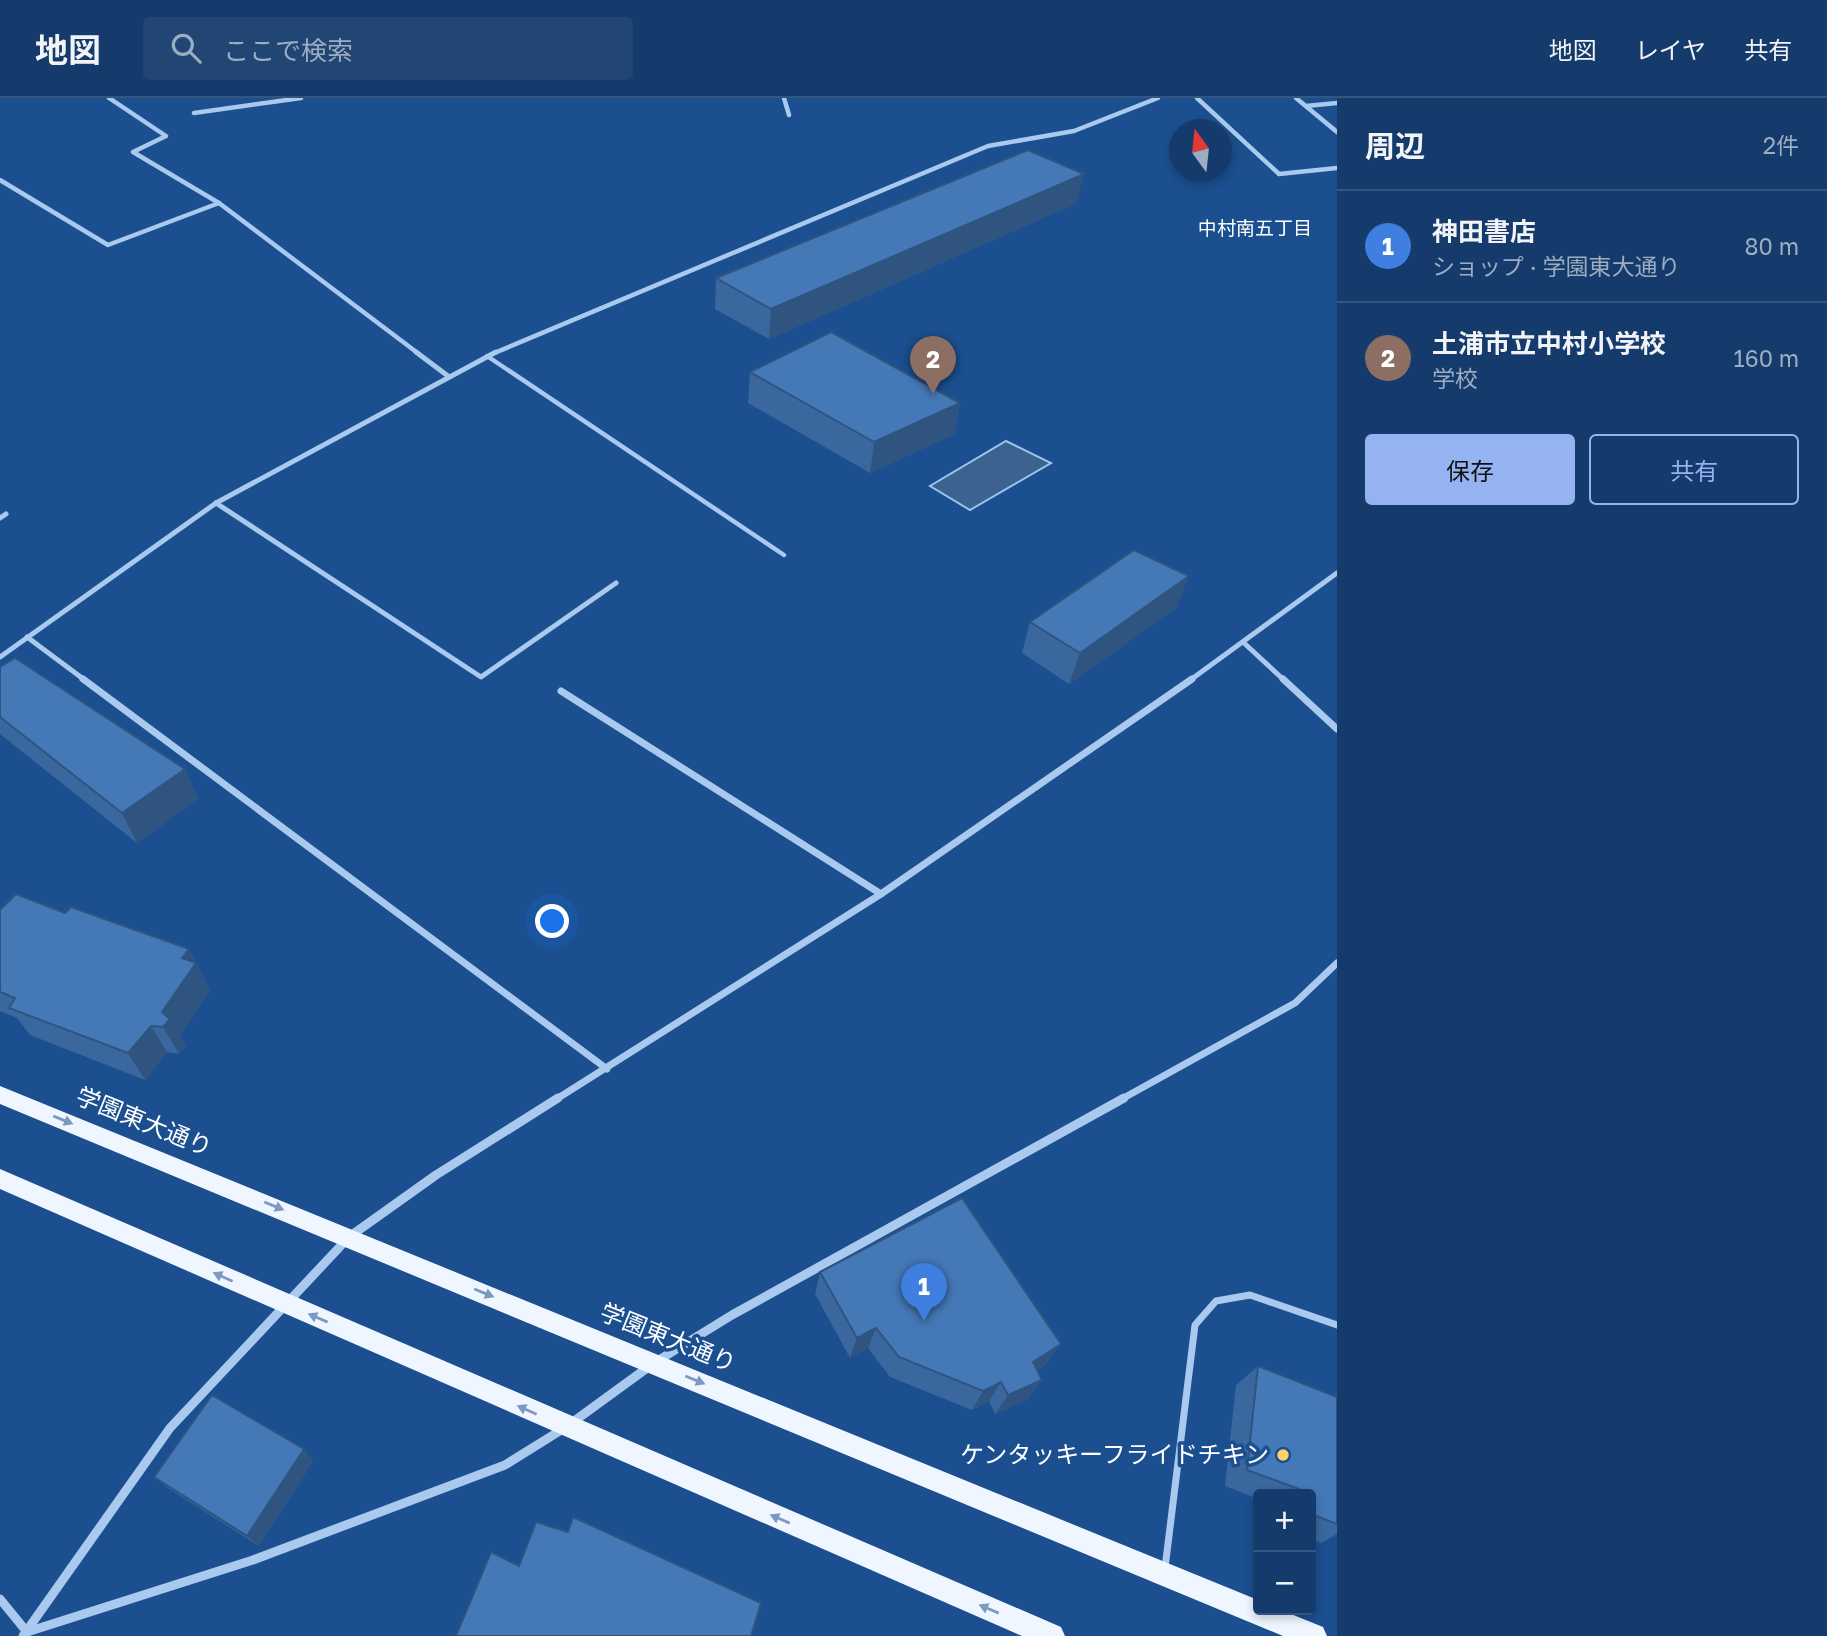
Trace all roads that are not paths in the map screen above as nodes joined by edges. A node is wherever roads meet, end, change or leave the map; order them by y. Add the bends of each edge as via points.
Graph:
1 (109, 98) edge
2 (301, 98) edge
3 (784, 98) edge
4 (1158, 98) edge
5 (1197, 98) edge
6 (1296, 98) edge
7 (1337, 103) edge
8 (1306, 106) junction
9 (194, 113) dead end
10 (789, 115) dead end
11 (1336, 130) edge
12 (1337, 168) edge
13 (0, 180) edge
14 (219, 203) junction
15 (487, 356) junction
16 (448, 376) junction
17 (216, 503) junction
18 (784, 555) dead end
19 (1337, 573) edge
20 (616, 583) dead end
21 (27, 637) junction
22 (1244, 643) junction
23 (0, 657) edge
24 (561, 691) dead end
25 (1337, 729) edge
26 (881, 894) junction
27 (1337, 963) edge
28 (607, 1069) junction
29 (0, 1095) edge
30 (0, 1179) edge
31 (349, 1237) junction
32 (286, 1304) junction
33 (1337, 1325) edge
34 (654, 1363) junction
35 (566, 1427) junction
36 (1164, 1574) junction
37 (0, 1599) edge
38 (25, 1634) edge
39 (1052, 1636) edge
40 (1314, 1636) edge

1 - 14 street via 166,136 133,152
2 - 9 street
3 - 10 street
4 - 15 street via 1074,131 988,146
5 - 12 street via 1279,174
6 - 8 street
7 - 8 street
8 - 11 street
13 - 14 street via 108,246
14 - 16 street
15 - 16 street
15 - 18 lane
16 - 17 street
17 - 20 street via 481,677
17 - 21 street
19 - 22 street
21 - 23 street
21 - 28 street
22 - 25 street
22 - 26 street
24 - 26 street
26 - 28 street
27 - 34 street via 1295,1003 732,1314
28 - 31 street via 436,1175
29 -> 31 main road, 学園東大通り
32 -> 30 main road
31 - 32 street
31 -> 34 main road, 学園東大通り
35 -> 32 main road
32 - 38 street via 170,1428
33 - 36 lane via 1250,1295 1216,1301 1195,1325
34 - 35 street
34 -> 36 main road, 学園東大通り
35 - 38 street via 505,1465 253,1560
39 -> 35 main road
36 - 40 main road, 学園東大通り
37 - 38 street

